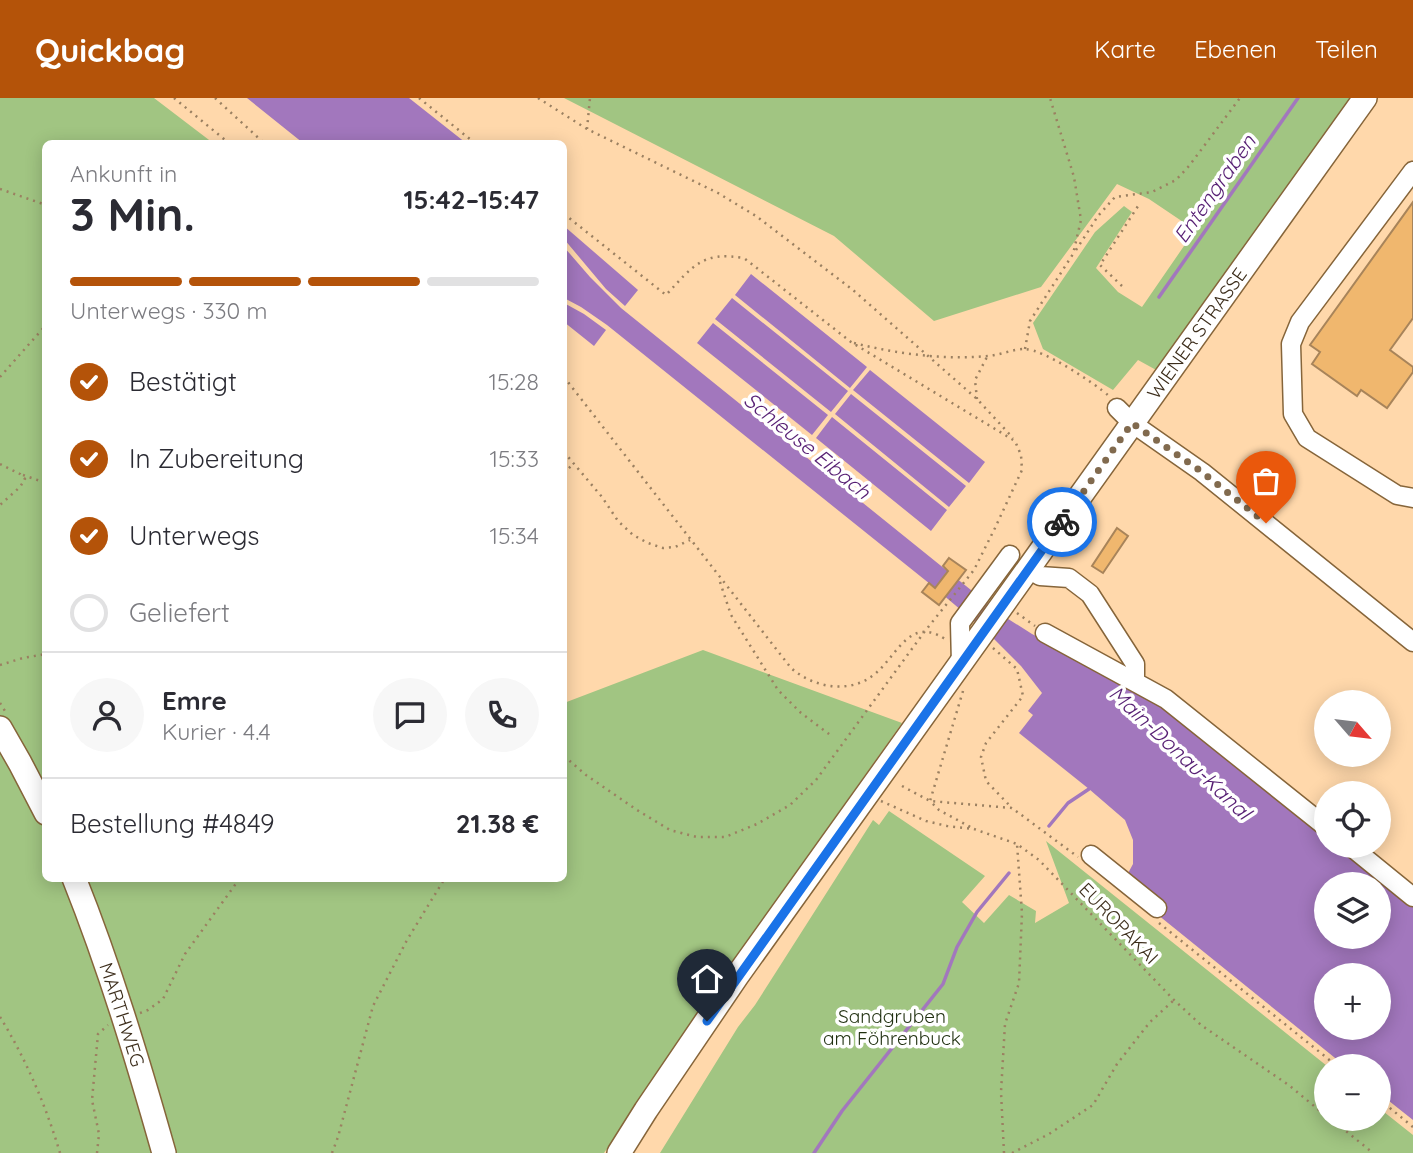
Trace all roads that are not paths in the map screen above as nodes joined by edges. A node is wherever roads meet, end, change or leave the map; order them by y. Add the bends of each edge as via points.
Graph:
1 (1365, 98) edge
2 (1413, 171) edge
3 (1125, 416) junction
4 (1413, 498) edge
5 (1019, 562) junction
6 (1045, 633) road end
7 (1413, 642) edge
8 (961, 664) junction
9 (1135, 682) junction
10 (0, 728) edge
11 (42, 805) edge
12 (1314, 817) edge
13 (1086, 857) road end
14 (1365, 858) edge
15 (75, 882) edge
16 (1413, 897) edge
17 (1156, 914) road end
18 (164, 1153) edge
19 (620, 1153) edge

1 - 3 main road, WIENER STRASSE
2 - 4 street via 1300,322 1291,344 1293,414 1307,438 1396,495
3 - 5 main road, WIENER STRASSE
3 - 7 street
5 - 8 main road, WIENER STRASSE via 1008,606
5 - 8 street via 990,583 960,623
5 - 9 street via 1040,576 1069,578 1090,594 1135,664
6 - 9 street
8 - 19 main road, WIENER STRASSE via 737,976
9 - 12 street via 1166,699
10 - 11 main road
13 - 17 street
14 - 16 street
15 - 18 main road, MARTHWEG

